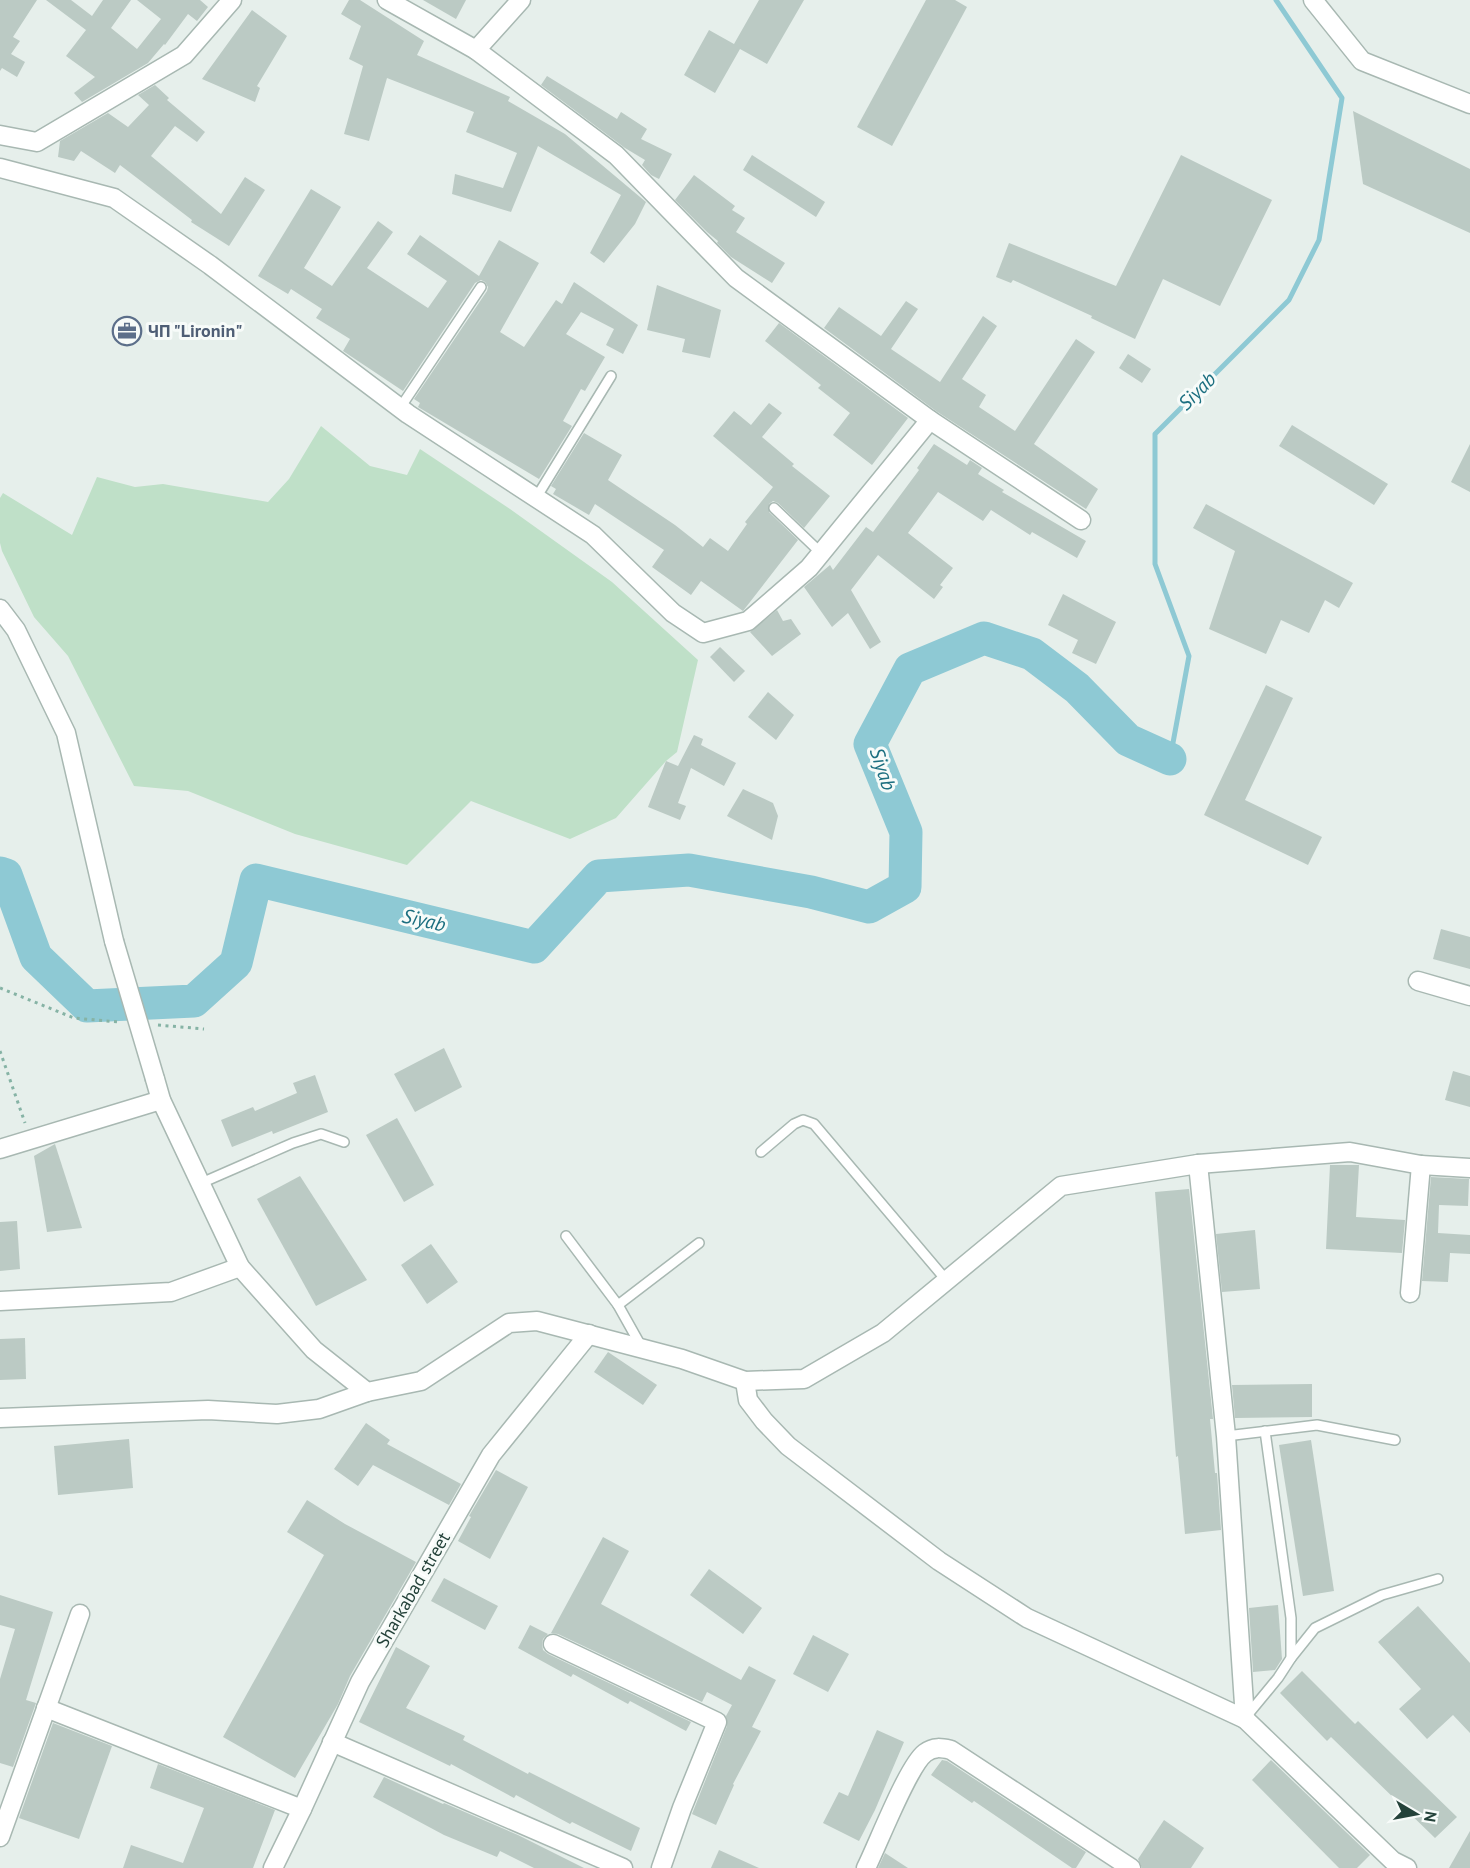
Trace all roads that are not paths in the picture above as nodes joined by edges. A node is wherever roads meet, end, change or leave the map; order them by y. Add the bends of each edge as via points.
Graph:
1 (232, 0) edge
2 (387, 0) edge
3 (521, 0) edge
4 (1313, 0) edge
5 (476, 50) junction
6 (1470, 104) edge
7 (0, 135) edge
8 (0, 168) edge
9 (481, 287) dead end
10 (611, 376) dead end
11 (400, 408) junction
12 (930, 420) junction
13 (536, 498) junction
14 (774, 508) dead end
15 (1081, 520) dead end
16 (821, 553) junction
17 (0, 609) edge
18 (1418, 981) dead end
19 (1470, 996) edge
20 (161, 1100) junction
21 (344, 1143) dead end
22 (0, 1149) edge
23 (761, 1152) dead end
24 (1198, 1164) junction
25 (1421, 1165) junction
26 (1470, 1168) edge
27 (200, 1184) junction
28 (566, 1236) dead end
29 (699, 1243) dead end
30 (240, 1267) junction
31 (947, 1281) junction
32 (1410, 1293) dead end
33 (0, 1301) edge
34 (618, 1305) junction
35 (589, 1334) junction
36 (643, 1348) junction
37 (746, 1381) junction
38 (367, 1392) junction
39 (0, 1418) edge
40 (1265, 1431) junction
41 (1226, 1436) junction
42 (1395, 1440) dead end
43 (1438, 1579) dead end
44 (80, 1614) dead end
45 (553, 1644) dead end
46 (1291, 1658) junction
47 (46, 1708) junction
48 (1245, 1719) junction
49 (332, 1742) junction
50 (302, 1809) junction
51 (0, 1837) edge
52 (1395, 1865) edge
53 (273, 1868) edge
54 (623, 1868) edge
55 (661, 1868) edge
56 (866, 1868) edge
57 (1131, 1868) edge

1 - 7 street via 184,55 37,142
2 - 5 street
3 - 5 street
4 - 6 street via 1362,61
5 - 12 street via 616,155 736,278
8 - 11 street via 114,198
9 - 11 lane
10 - 13 lane
11 - 13 street
12 - 15 street
12 - 16 street
13 - 16 street via 593,535 673,613 703,633 748,621
14 - 16 lane
17 - 20 street, bridge via 16,630 66,733 114,941
18 - 19 street
20 - 22 street
20 - 27 street
21 - 27 lane via 321,1134
23 - 31 lane via 794,1124 803,1120 814,1124
24 - 25 street via 1350,1152
24 - 31 street via 1061,1186
24 - 41 street
25 - 26 street
25 - 32 street
27 - 30 street
28 - 34 lane
29 - 34 lane
30 - 33 street via 171,1292
30 - 38 street via 314,1350
31 - 37 street via 883,1333 804,1379
34 - 36 lane
35 - 36 street
35 - 38 street via 537,1321 509,1323 421,1381
35 - 49 street, Sharkabad street via 491,1455 360,1682
36 - 37 street
37 - 48 street via 748,1400 788,1446 939,1561 1027,1618
38 - 39 street via 319,1409 277,1414 208,1410
40 - 41 lane
40 - 42 lane via 1317,1425
40 - 46 lane via 1290,1618
41 - 48 street
43 - 46 lane via 1382,1595 1315,1628
44 - 47 street
45 - 55 street via 717,1722
46 - 48 lane
47 - 50 street
47 - 51 street
48 - 52 street
49 - 50 street, Sharkabad street
49 - 54 street
50 - 53 street, Sharkabad street
56 - 57 street via 913,1769 926,1752 939,1747 951,1750

